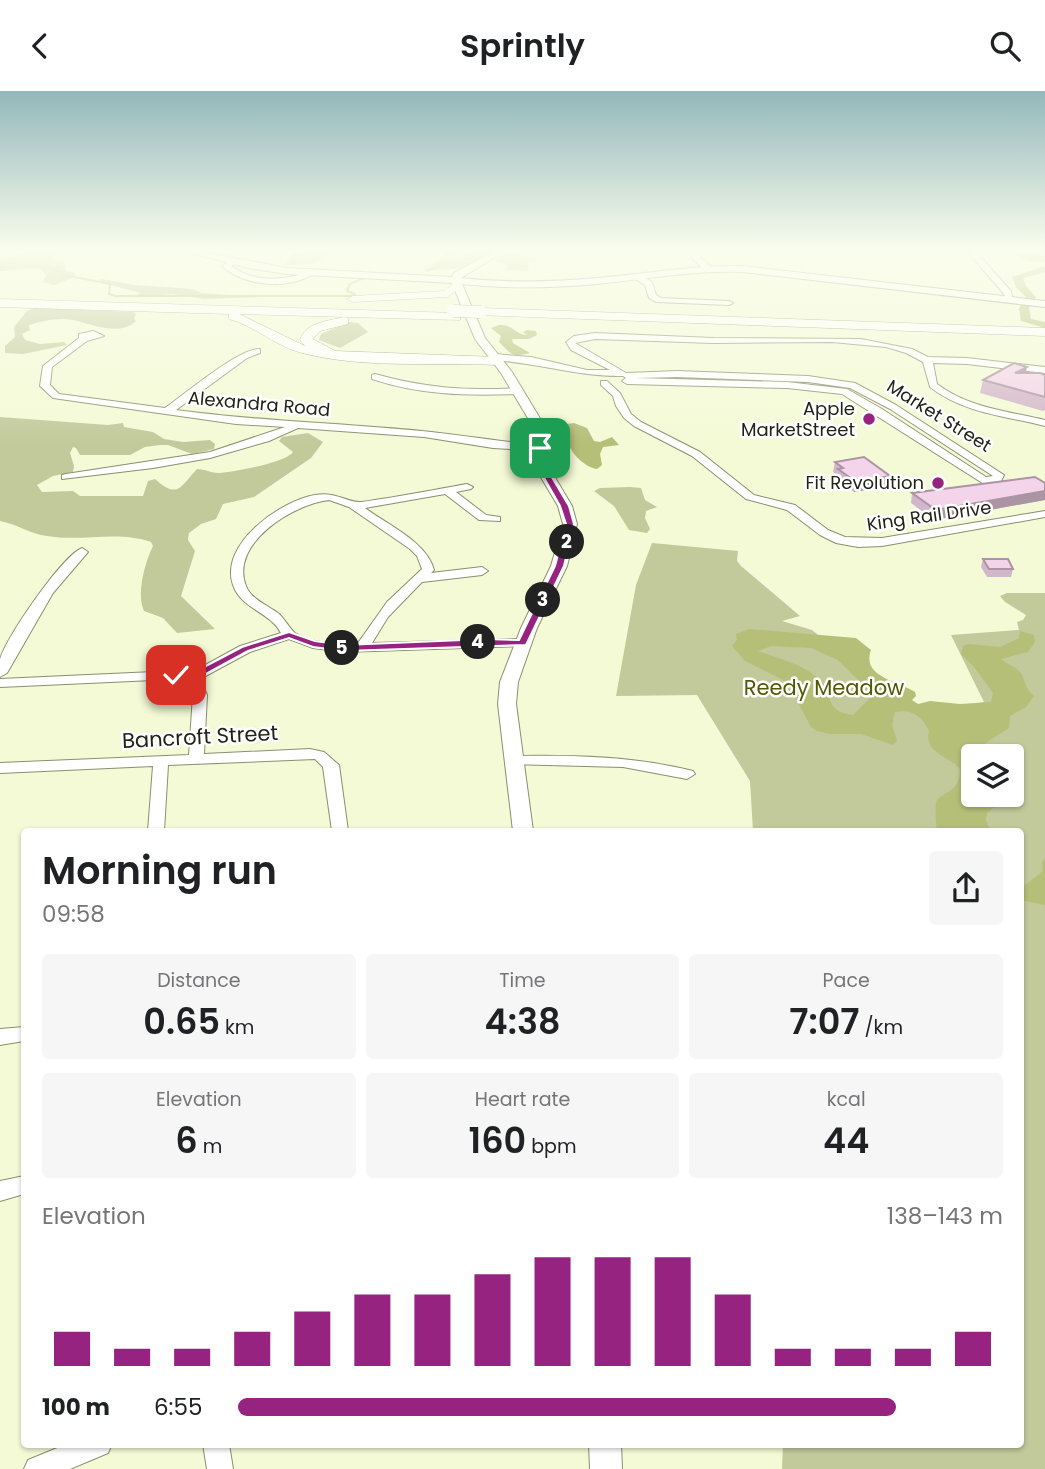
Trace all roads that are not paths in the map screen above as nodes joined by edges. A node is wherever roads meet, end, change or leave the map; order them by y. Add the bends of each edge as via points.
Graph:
1 (228, 315) edge
2 (437, 315) edge
3 (472, 315) edge
4 (472, 315) edge
5 (487, 315) edge
6 (496, 315) edge
7 (667, 315) edge
8 (456, 316) junction
9 (700, 319) junction
10 (1045, 335) edge
11 (84, 339) dead end
12 (483, 343) junction
13 (257, 351) dead end
14 (438, 355) junction
15 (928, 362) junction
16 (499, 363) junction
17 (1045, 370) edge
18 (602, 374) junction
19 (375, 377) dead end
20 (625, 378) junction
21 (518, 391) junction
22 (617, 395) junction
23 (166, 412) junction
24 (1045, 423) edge
25 (295, 427) junction
26 (540, 448) junction
27 (66, 477) dead end
28 (467, 487) dead end
29 (448, 491) junction
30 (355, 506) junction
31 (1045, 514) edge
32 (496, 519) dead end
33 (82, 552) dead end
34 (482, 571) dead end
35 (417, 579) junction
36 (289, 635) junction
37 (523, 643) junction
38 (363, 647) junction
39 (0, 673) edge
40 (190, 679) junction
41 (0, 683) edge
42 (196, 758) junction
43 (161, 759) junction
44 (514, 761) junction
45 (0, 768) edge
46 (687, 774) dead end
47 (156, 828) edge
48 (340, 828) edge
49 (523, 828) edge
50 (21, 1034) edge
51 (0, 1037) edge
52 (21, 1186) edge
53 (0, 1191) edge
54 (86, 1448) edge
55 (217, 1448) edge
56 (605, 1448) edge
57 (37, 1469) edge
58 (220, 1469) edge
59 (606, 1469) edge

1 - 16 highway via 247,319 286,344 321,354
2 - 8 highway
3 - 12 main road
4 - 8 highway
5 - 10 highway
6 - 9 highway
7 - 9 highway
8 - 14 highway via 348,320 316,328 306,341 329,351
9 - 10 highway
11 - 23 street, Alexandra Road via 48,366 48,391 72,400
12 - 14 highway via 463,352
12 - 16 main road
13 - 23 street
14 - 16 highway
15 - 17 street
15 - 18 street, King Rail Drive via 901,348 858,342 586,336 570,342
15 - 24 street via 933,385 954,398
16 - 18 street, Market Street via 531,360
16 - 21 main road
18 - 20 street, Market Street
18 - 20 street, King Rail Drive
18 - 22 street, King Rail Drive
19 - 21 street via 447,394
20 - 20 street, Market Street via 844,391 984,481 999,475 852,385 677,374
20 - 22 street
21 - 26 main road via 538,425
22 - 31 street, King Rail Drive via 635,420 696,453 751,497 795,509 837,539 882,543
23 - 25 street, Alexandra Road
25 - 26 street, Alexandra Road via 424,434
25 - 27 street via 194,459
26 - 37 main road via 543,469 570,524 559,566
28 - 29 street
29 - 30 street
29 - 32 street via 483,517
30 - 35 street via 426,557 428,570
30 - 36 street via 328,497 289,506 268,522 238,561 237,583 247,598 286,624
33 - 39 street via 35,613
34 - 35 street
35 - 38 street via 376,620
36 - 38 street via 313,644
36 - 40 street via 245,649
37 - 38 street
37 - 44 main road via 509,682 507,704
40 - 41 street via 176,675
40 - 42 street via 200,695
42 - 43 street, Bancroft Street
42 - 48 street, Bancroft Street via 319,755 331,765
43 - 45 street, Bancroft Street
43 - 47 street
44 - 46 street via 610,761
44 - 49 main road
50 - 51 street
52 - 53 street
54 - 57 street
55 - 58 street
56 - 59 main road

